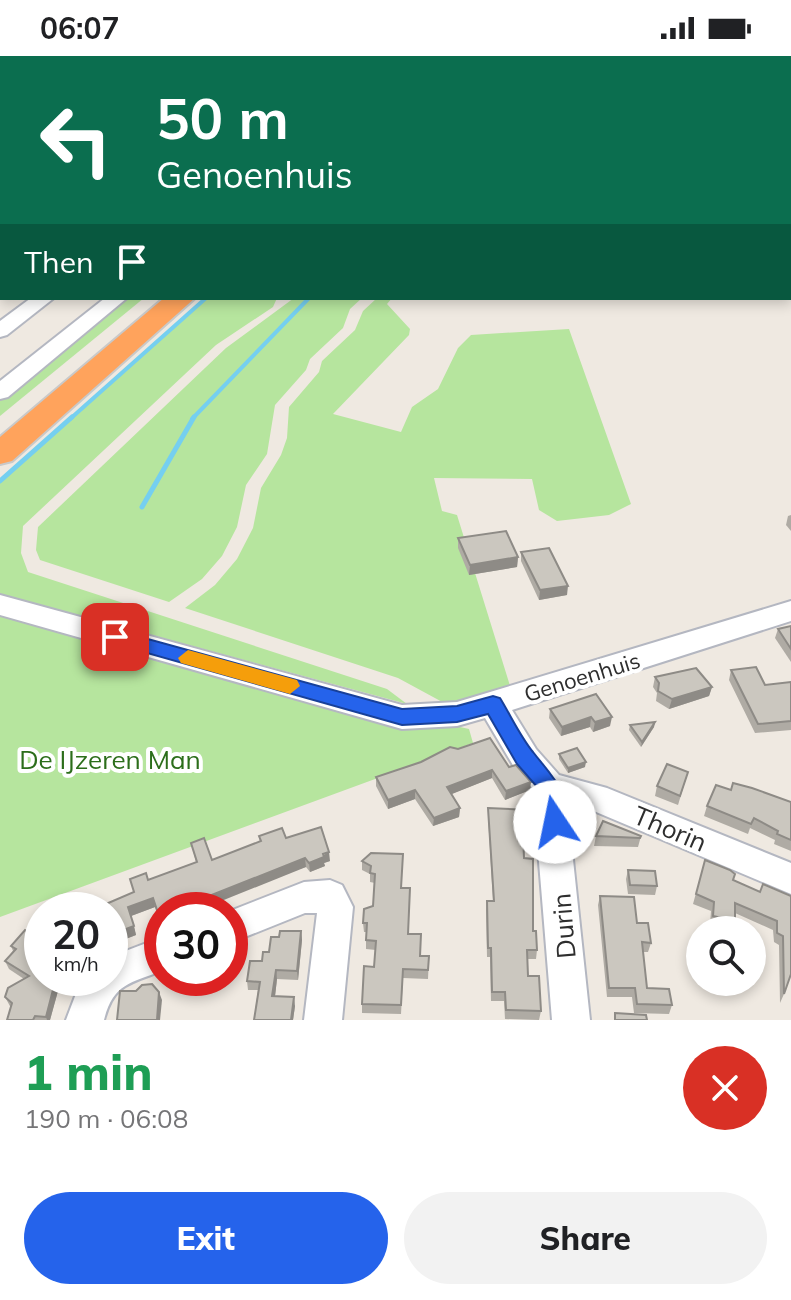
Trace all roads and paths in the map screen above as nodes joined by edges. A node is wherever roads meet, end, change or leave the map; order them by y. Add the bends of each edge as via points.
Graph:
1 (41, 300) edge
2 (93, 300) edge
3 (115, 300) edge
4 (156, 300) edge
5 (179, 300) edge
6 (0, 331) edge
7 (0, 372) edge
8 (0, 392) edge
9 (0, 431) edge
10 (0, 454) edge
11 (0, 605) edge
12 (791, 611) edge
13 (493, 704) junction
14 (549, 785) junction
15 (791, 879) edge
16 (248, 920) edge
17 (92, 996) edge
18 (85, 1020) edge
19 (323, 1020) edge
20 (571, 1020) edge

1 - 6 street
2 - 7 street
3 - 8 street
4 - 9 highway
5 - 10 highway
11 - 13 street, Genoenhuis via 402,717 457,714
12 - 13 street, Genoenhuis
13 - 14 street via 525,758
14 - 15 street, Thorin via 595,797
14 - 20 street, Durin
16 - 19 street via 304,898 330,896 335,907
17 - 18 street

